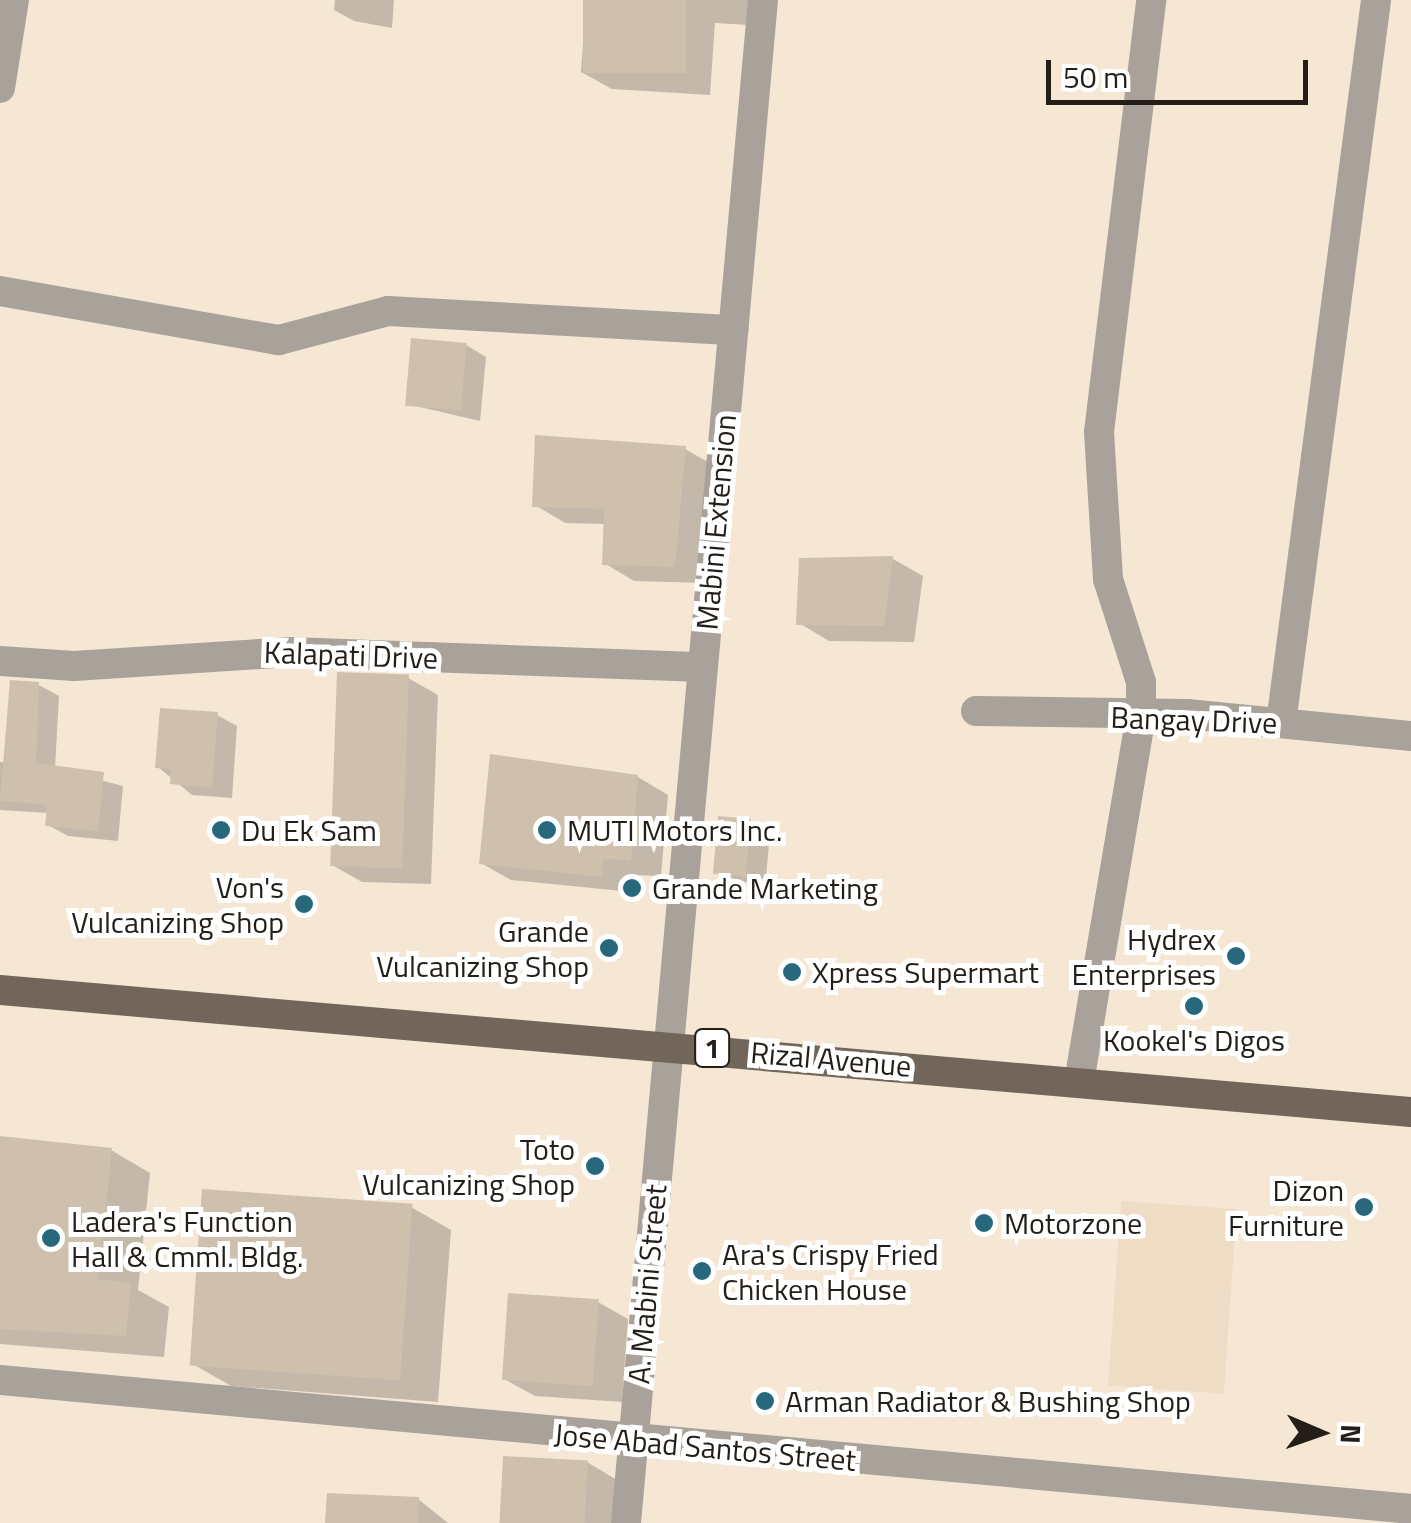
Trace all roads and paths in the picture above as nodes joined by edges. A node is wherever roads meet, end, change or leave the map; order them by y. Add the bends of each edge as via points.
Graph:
1 (14, 0) edge
2 (763, 0) edge
3 (1151, 0) edge
4 (1376, 0) edge
5 (0, 88) edge
6 (0, 291) edge
7 (733, 330) junction
8 (0, 661) edge
9 (702, 667) junction
10 (976, 710) dead end
11 (1141, 716) junction
12 (1281, 723) junction
13 (1411, 736) edge
14 (4, 986) edge
15 (668, 1044) junction
16 (1078, 1082) junction
17 (1411, 1112) edge
18 (0, 1380) edge
19 (634, 1440) junction
20 (1411, 1509) edge
21 (626, 1523) edge

1 - 5 street
2 - 7 street, Mabini Extension
3 - 11 street via 1099,432 1108,580 1141,682
4 - 12 street
6 - 7 street via 279,340 388,311
7 - 9 street, Mabini Extension
8 - 9 street, Kalapati Drive via 74,666 290,652
9 - 15 street, Mabini Extension
10 - 11 street, Bangay Drive
11 - 12 street, Bangay Drive
11 - 16 street
12 - 13 street, Bangay Drive
14 - 15 main road, Rizal Avenue / 1
15 - 16 main road, Rizal Avenue / 1
15 - 19 street, A. Mabini Street
16 - 17 main road, Rizal Avenue / 1
18 - 19 street, Jose Abad Santos Street
19 - 20 street, Jose Abad Santos Street
19 - 21 street, A. Mabini Street

